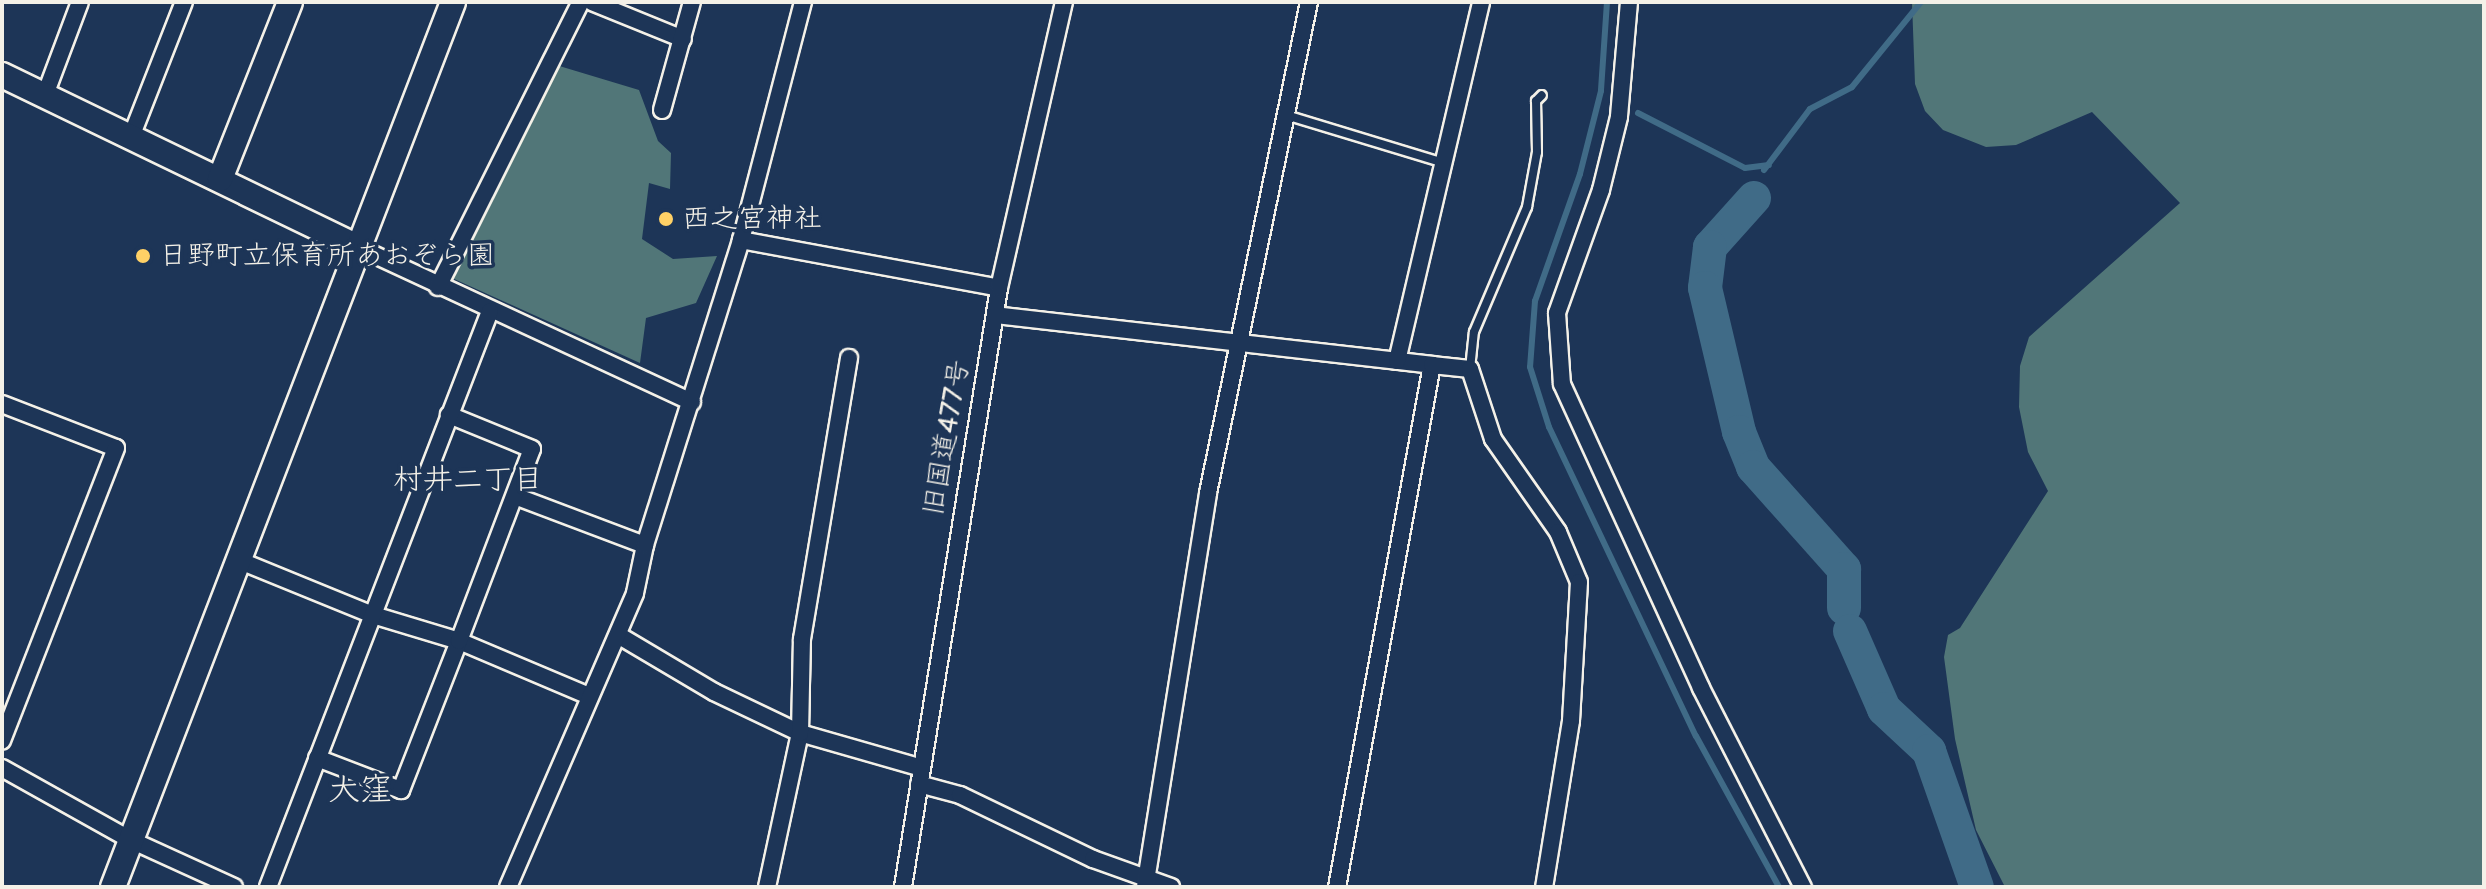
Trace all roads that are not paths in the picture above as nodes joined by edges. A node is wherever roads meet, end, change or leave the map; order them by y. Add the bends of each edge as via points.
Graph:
1 (80, 2) edge
2 (184, 2) edge
3 (290, 2) edge
4 (453, 2) edge
5 (581, 2) edge
6 (592, 2) edge
7 (692, 2) edge
8 (803, 2) edge
9 (1064, 2) edge
10 (1309, 2) edge
11 (1481, 2) edge
12 (1629, 2) edge
13 (683, 39) junction
14 (2, 75) edge
15 (45, 95) junction
16 (1542, 95) dead end
17 (662, 110) dead end
18 (1285, 115) junction
19 (131, 137) junction
20 (1441, 162) junction
21 (220, 179) junction
22 (741, 240) junction
23 (360, 248) junction
24 (438, 287) junction
25 (999, 288) junction
26 (490, 311) junction
27 (995, 315) junction
28 (1237, 344) junction
29 (849, 358) dead end
30 (1397, 361) junction
31 (1432, 365) junction
32 (1470, 369) junction
33 (692, 402) junction
34 (2, 404) edge
35 (449, 415) junction
36 (515, 496) junction
37 (645, 545) junction
38 (238, 560) junction
39 (373, 615) junction
40 (618, 635) junction
41 (459, 641) junction
42 (587, 695) junction
43 (800, 733) junction
44 (2, 741) edge
45 (317, 758) junction
46 (2, 768) edge
47 (920, 776) junction
48 (131, 840) junction
49 (1145, 883) edge
50 (113, 887) edge
51 (234, 887) edge
52 (268, 887) edge
53 (508, 887) edge
54 (767, 887) edge
55 (903, 887) edge
56 (1171, 887) edge
57 (1337, 887) edge
58 (1544, 887) edge
59 (1803, 887) edge

1 - 15 street
2 - 19 street
3 - 21 street
4 - 23 street
5 - 24 street
6 - 13 street
7 - 13 street
8 - 22 street
9 - 25 street, 旧国道477号
10 - 18 street
11 - 20 street
12 - 59 street via 1619,117 1601,190 1557,313 1562,384 1701,688
13 - 17 street
14 - 15 street
15 - 19 street
16 - 32 lane via 1536,101 1537,152 1527,207 1478,321
18 - 20 lane
18 - 28 street
19 - 21 street
20 - 30 street
21 - 23 street
22 - 25 street
22 - 33 street
23 - 24 street
23 - 38 street
24 - 26 street
25 - 27 street, 旧国道477号
26 - 33 street
26 - 35 street
27 - 28 street
27 - 47 street, 旧国道477号
28 - 30 street
28 - 49 street
29 - 43 street via 802,639
30 - 31 street
31 - 32 street
31 - 57 street
32 - 58 street via 1493,439 1558,532 1579,582 1572,709
33 - 37 street
34 - 44 street via 116,448
35 - 36 street via 532,449
35 - 39 street
36 - 37 street
36 - 41 street
37 - 40 street via 635,593
38 - 39 street
38 - 48 street
39 - 41 street
39 - 45 street
40 - 42 street
40 - 43 street via 714,692
41 - 42 street
41 - 45 street via 401,790
42 - 53 street
43 - 47 street
43 - 54 street
45 - 52 street
46 - 48 street
47 - 49 street
47 - 55 street, 旧国道477号
48 - 50 street
48 - 51 street
49 - 56 street

